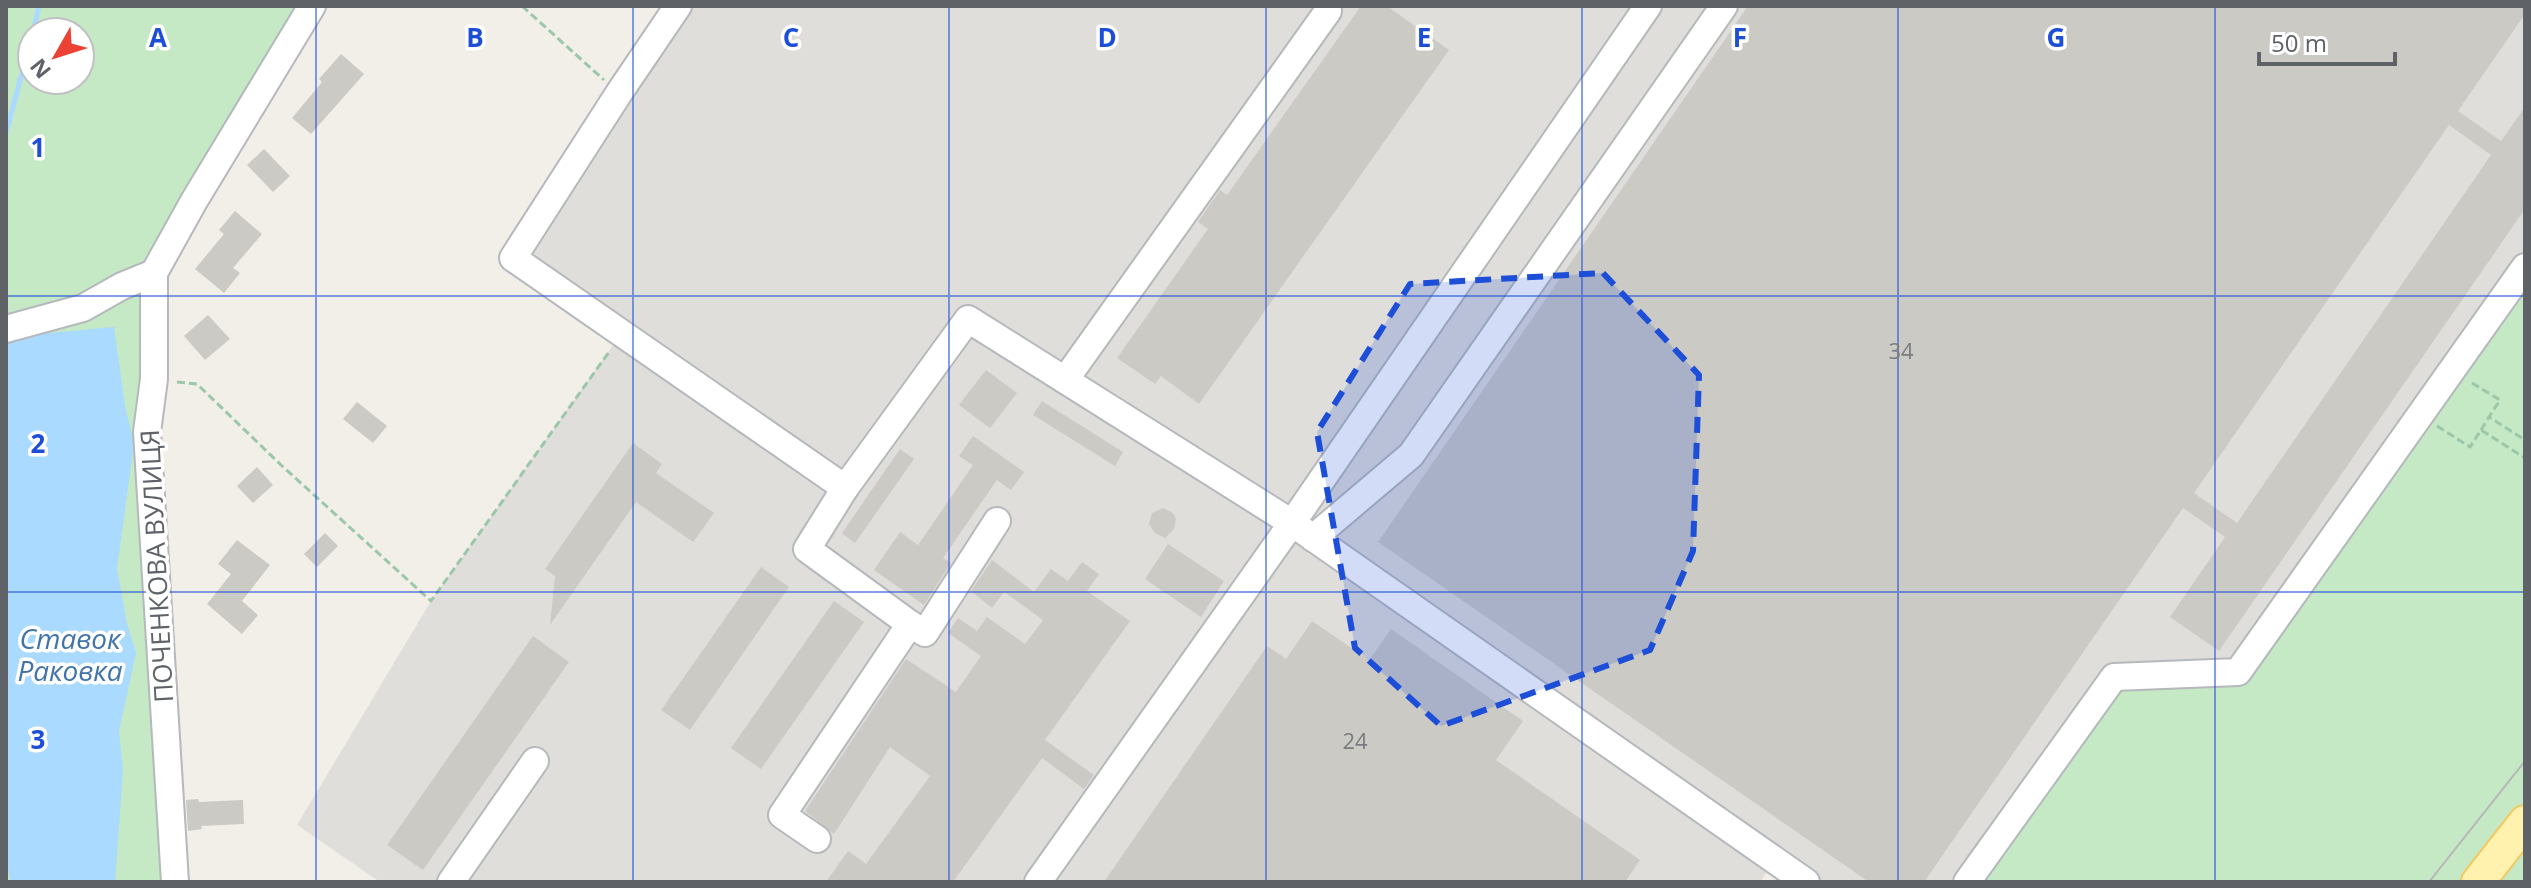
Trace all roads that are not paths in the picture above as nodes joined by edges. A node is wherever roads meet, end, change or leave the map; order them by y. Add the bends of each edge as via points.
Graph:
1 (312, 6) edge
2 (678, 6) edge
3 (1648, 6) edge
4 (1724, 6) edge
5 (1328, 11) dead end
6 (2525, 267) edge
7 (154, 273) junction
8 (6, 329) edge
9 (1065, 380) junction
10 (845, 488) junction
11 (997, 521) dead end
12 (1302, 531) junction
13 (910, 624) junction
14 (535, 761) dead end
15 (2525, 822) edge
16 (817, 839) dead end
17 (175, 882) edge
18 (451, 882) edge
19 (1038, 882) edge
20 (1806, 882) edge
21 (1967, 882) edge
22 (2478, 882) edge

1 - 7 street, ПОЧЕНКОВА ВУЛИЦЯ
2 - 10 street via 513,258
3 - 12 street
4 - 12 street via 1411,455
5 - 9 street
6 - 21 street via 2238,672 2114,677
7 - 8 street via 83,308
7 - 17 street, ПОЧЕНКОВА ВУЛИЦЯ via 154,379 147,432
9 - 10 street via 968,319
9 - 12 street
10 - 13 street via 807,549
11 - 13 street via 925,633
12 - 19 street
12 - 20 street
13 - 16 street via 782,815
14 - 18 street
15 - 22 main road

